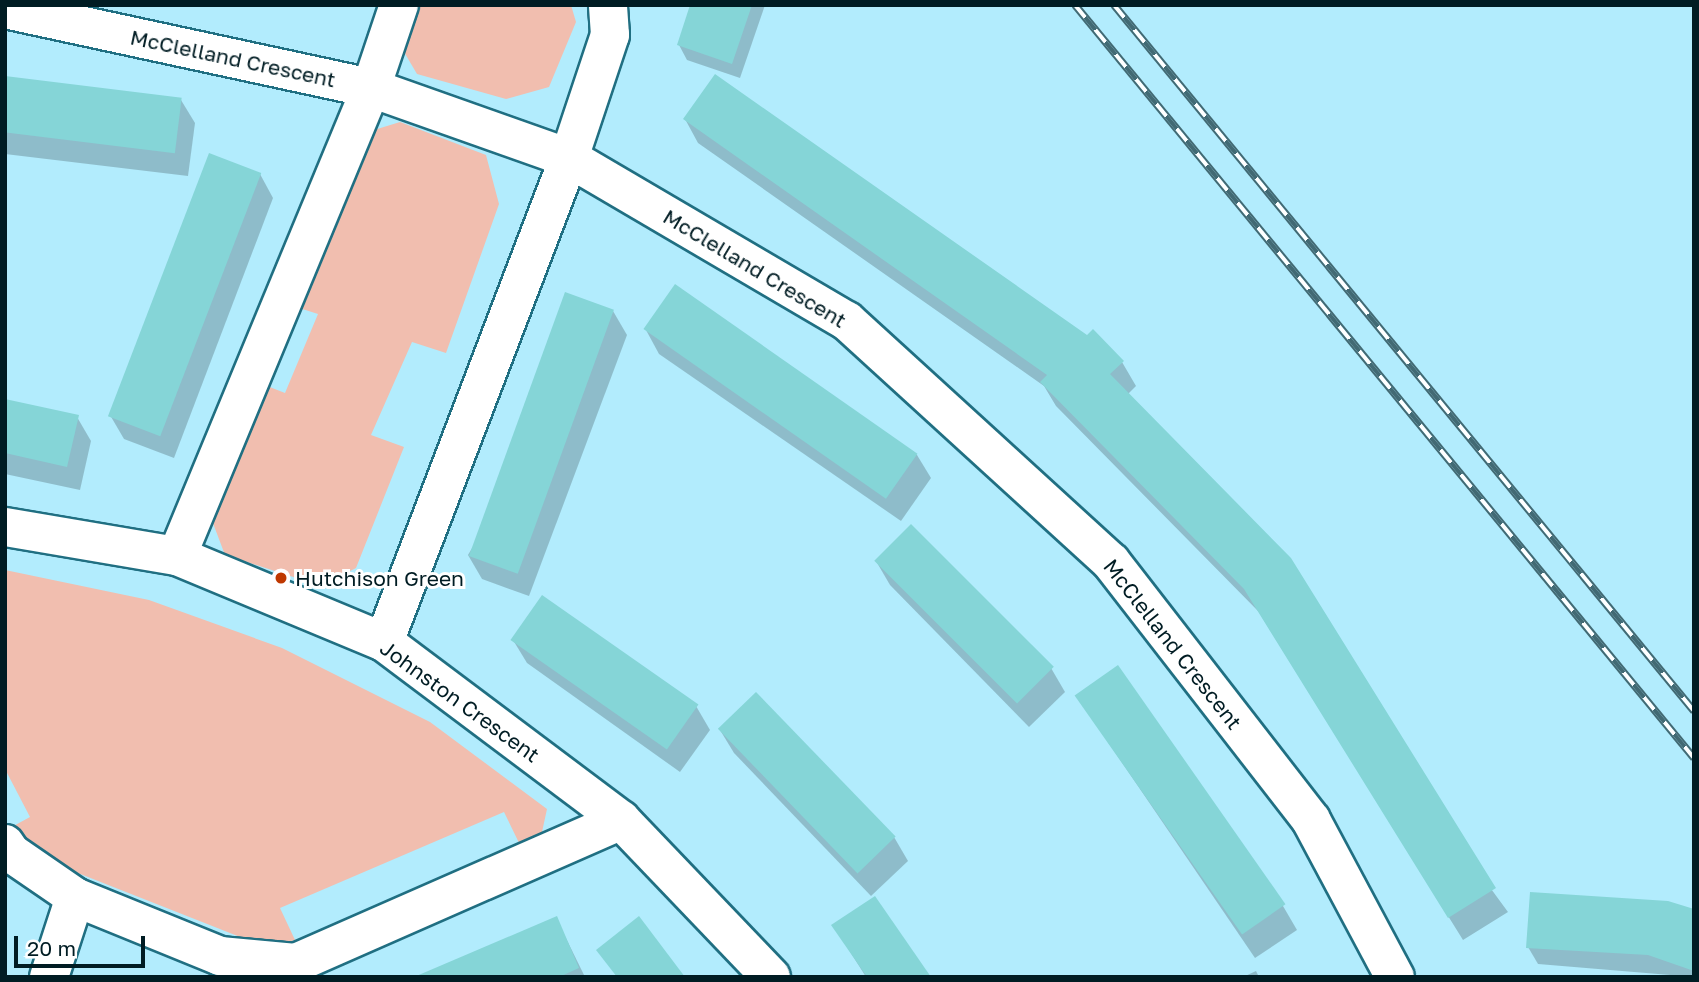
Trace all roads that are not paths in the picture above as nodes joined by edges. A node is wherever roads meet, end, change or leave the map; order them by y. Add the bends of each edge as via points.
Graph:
1 (399, 5) edge
2 (608, 5) edge
3 (5, 9) edge
4 (371, 88) junction
5 (569, 158) junction
6 (5, 527) edge
7 (177, 556) junction
8 (384, 642) junction
9 (621, 820) junction
10 (5, 844) edge
11 (75, 897) junction
12 (215, 966) edge
13 (49, 977) edge
14 (771, 977) edge
15 (1395, 977) edge

1 - 4 street
2 - 5 street via 610,35
3 - 4 street, McClelland Crescent
4 - 5 street, McClelland Crescent
4 - 7 street
5 - 8 street
5 - 15 street, McClelland Crescent via 847,321 1111,562 1311,820
6 - 7 street, Johnston Crescent
7 - 8 street, Johnston Crescent
8 - 9 street, Johnston Crescent
9 - 12 street via 296,963
9 - 14 street, Johnston Crescent
10 - 11 street via 11,853
11 - 12 street
11 - 13 street

